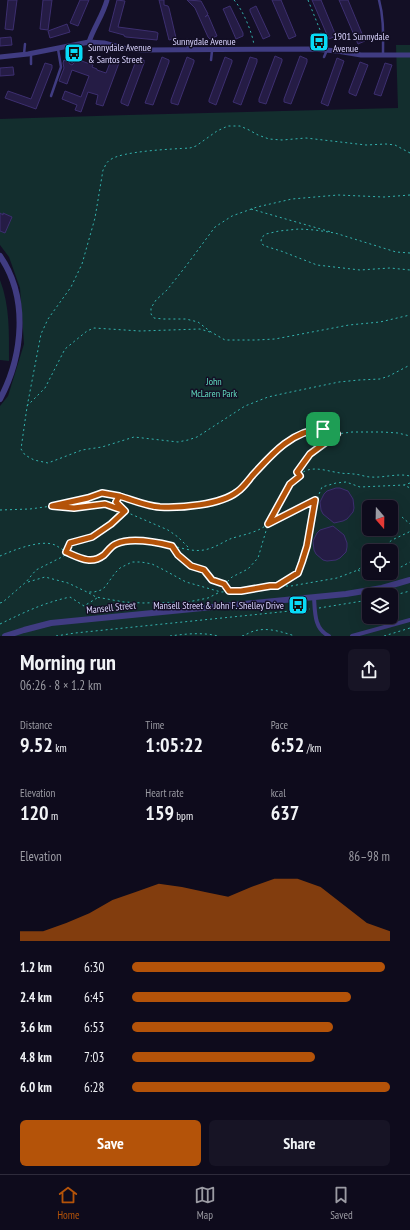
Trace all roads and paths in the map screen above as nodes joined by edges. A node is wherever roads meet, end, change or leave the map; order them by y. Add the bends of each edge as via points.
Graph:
1 (107, 0) edge
2 (234, 0) edge
3 (308, 0) edge
4 (379, 0) edge
5 (312, 36) dead end
6 (187, 40) dead end
7 (89, 42) junction
8 (25, 44) dead end
9 (76, 44) junction
10 (58, 49) junction
11 (314, 49) junction
12 (327, 49) junction
13 (188, 50) junction
14 (212, 50) junction
15 (255, 50) junction
16 (32, 54) junction
17 (24, 55) junction
18 (383, 55) junction
19 (410, 55) edge
20 (0, 57) edge
21 (324, 57) dead end
22 (211, 60) dead end
23 (72, 62) dead end
24 (31, 64) dead end
25 (51, 96) dead end
26 (410, 152) edge
27 (410, 195) edge
28 (251, 209) junction
29 (335, 233) junction
30 (410, 253) edge
31 (0, 256) edge
32 (410, 270) edge
33 (410, 316) edge
34 (211, 332) junction
35 (410, 365) edge
36 (0, 399) edge
37 (27, 407) junction
38 (337, 434) junction
39 (410, 436) edge
40 (300, 476) junction
41 (410, 476) edge
42 (410, 483) edge
43 (404, 485) junction
44 (410, 488) edge
45 (119, 496) junction
46 (315, 500) junction
47 (52, 506) junction
48 (0, 510) edge
49 (125, 511) junction
50 (402, 517) dead end
51 (268, 524) junction
52 (410, 524) edge
53 (410, 531) edge
54 (387, 544) edge
55 (172, 546) junction
56 (190, 550) junction
57 (66, 552) junction
58 (0, 556) edge
59 (410, 562) edge
60 (362, 566) edge
61 (398, 568) edge
62 (358, 570) junction
63 (362, 572) edge
64 (410, 580) edge
65 (26, 582) junction
66 (224, 584) junction
67 (277, 586) junction
68 (229, 591) junction
69 (410, 591) edge
70 (87, 592) junction
71 (221, 592) junction
72 (398, 594) edge
73 (98, 598) junction
74 (314, 598) junction
75 (362, 601) edge
76 (0, 603) edge
77 (314, 608) junction
78 (410, 620) edge
79 (0, 624) edge
80 (410, 628) edge
81 (190, 635) edge
82 (5, 636) edge
83 (56, 636) edge
84 (170, 636) edge
85 (218, 636) edge
86 (242, 636) edge
87 (295, 636) edge
88 (329, 636) edge
89 (352, 636) edge
90 (384, 636) edge

1 - 7 street
2 - 15 path via 239,5 253,38
3 - 12 path
4 - 18 lane via 383,25
5 - 11 lane
6 - 13 lane
7 - 9 street, Sunnydale Avenue
7 - 13 street, Sunnydale Avenue via 134,50
8 - 17 lane
9 - 10 street, Sunnydale Avenue
9 - 23 lane via 76,54
10 - 16 street, Sunnydale Avenue
10 - 25 lane via 61,67
11 - 12 street, Sunnydale Avenue
11 - 15 street, Sunnydale Avenue
12 - 18 street, Sunnydale Avenue via 361,55
12 - 21 lane
13 - 14 street, Sunnydale Avenue
14 - 15 street, Sunnydale Avenue
14 - 22 lane
16 - 17 street, Sunnydale Avenue
16 - 24 lane
17 - 20 street, Sunnydale Avenue
18 - 19 street, Sunnydale Avenue
26 - 37 path via 386,144 366,145 306,138 269,139 240,126 228,126 190,148 131,153 109,160 103,170 95,218 82,264 71,287 48,319 41,334
27 - 28 path via 338,195 292,200
28 - 29 path
28 - 34 path via 232,216 215,227 151,308 154,318 186,319 198,322
29 - 30 path via 396,252
29 - 32 path via 299,229 280,231 266,234 261,241 263,245 317,265 360,270
31 - 36 street via 15,289 19,309 16,359
33 - 34 path via 275,339 225,340
34 - 37 path via 200,329 140,331 94,328 64,349 45,388
35 - 37 path via 380,379 340,382 268,397 245,406 197,437 188,440 178,442 134,437 82,450 48,463 34,460 25,455 20,448
38 - 39 path via 382,432
38 - 40 path via 310,454 297,472
38 - 45 path via 316,429 297,436 275,451 236,493 226,498 201,505 161,507
40 - 41 path via 312,469 370,477 400,474
40 - 51 path via 290,484
42 - 43 path
43 - 44 path
43 - 46 path via 360,487 346,482 336,483 322,487
45 - 47 path via 102,493
45 - 49 path via 116,502
46 - 51 path
46 - 67 path via 307,546 298,573
47 - 48 path
47 - 49 path via 74,508 105,504
49 - 56 path via 168,530
49 - 57 path via 92,537 70,543
50 - 52 path
51 - 56 path via 210,549
51 - 66 path via 258,558 248,569
53 - 54 path
55 - 56 path
55 - 57 path via 136,540 122,542 91,561
55 - 66 path via 191,566 204,570 212,580
57 - 58 path via 46,543 21,547
57 - 65 path via 64,556 36,570
59 - 61 path
60 - 62 path
62 - 63 path
62 - 67 path via 336,578
64 - 74 street, Mansell Street via 368,591
65 - 70 path via 45,577 68,583
65 - 76 path
66 - 68 path
67 - 68 path
68 - 71 path
69 - 72 path
70 - 71 path via 101,590 120,568 132,562 141,562 152,564 186,582
70 - 73 path
71 - 73 path via 188,602 143,603
73 - 79 path via 84,606 70,597 52,601
74 - 77 street
74 - 82 street, Mansell Street via 51,623
75 - 77 path
77 - 83 path
77 - 88 street via 319,629
78 - 89 street
80 - 90 path
81 - 84 path
81 - 85 path
86 - 87 path via 262,629

